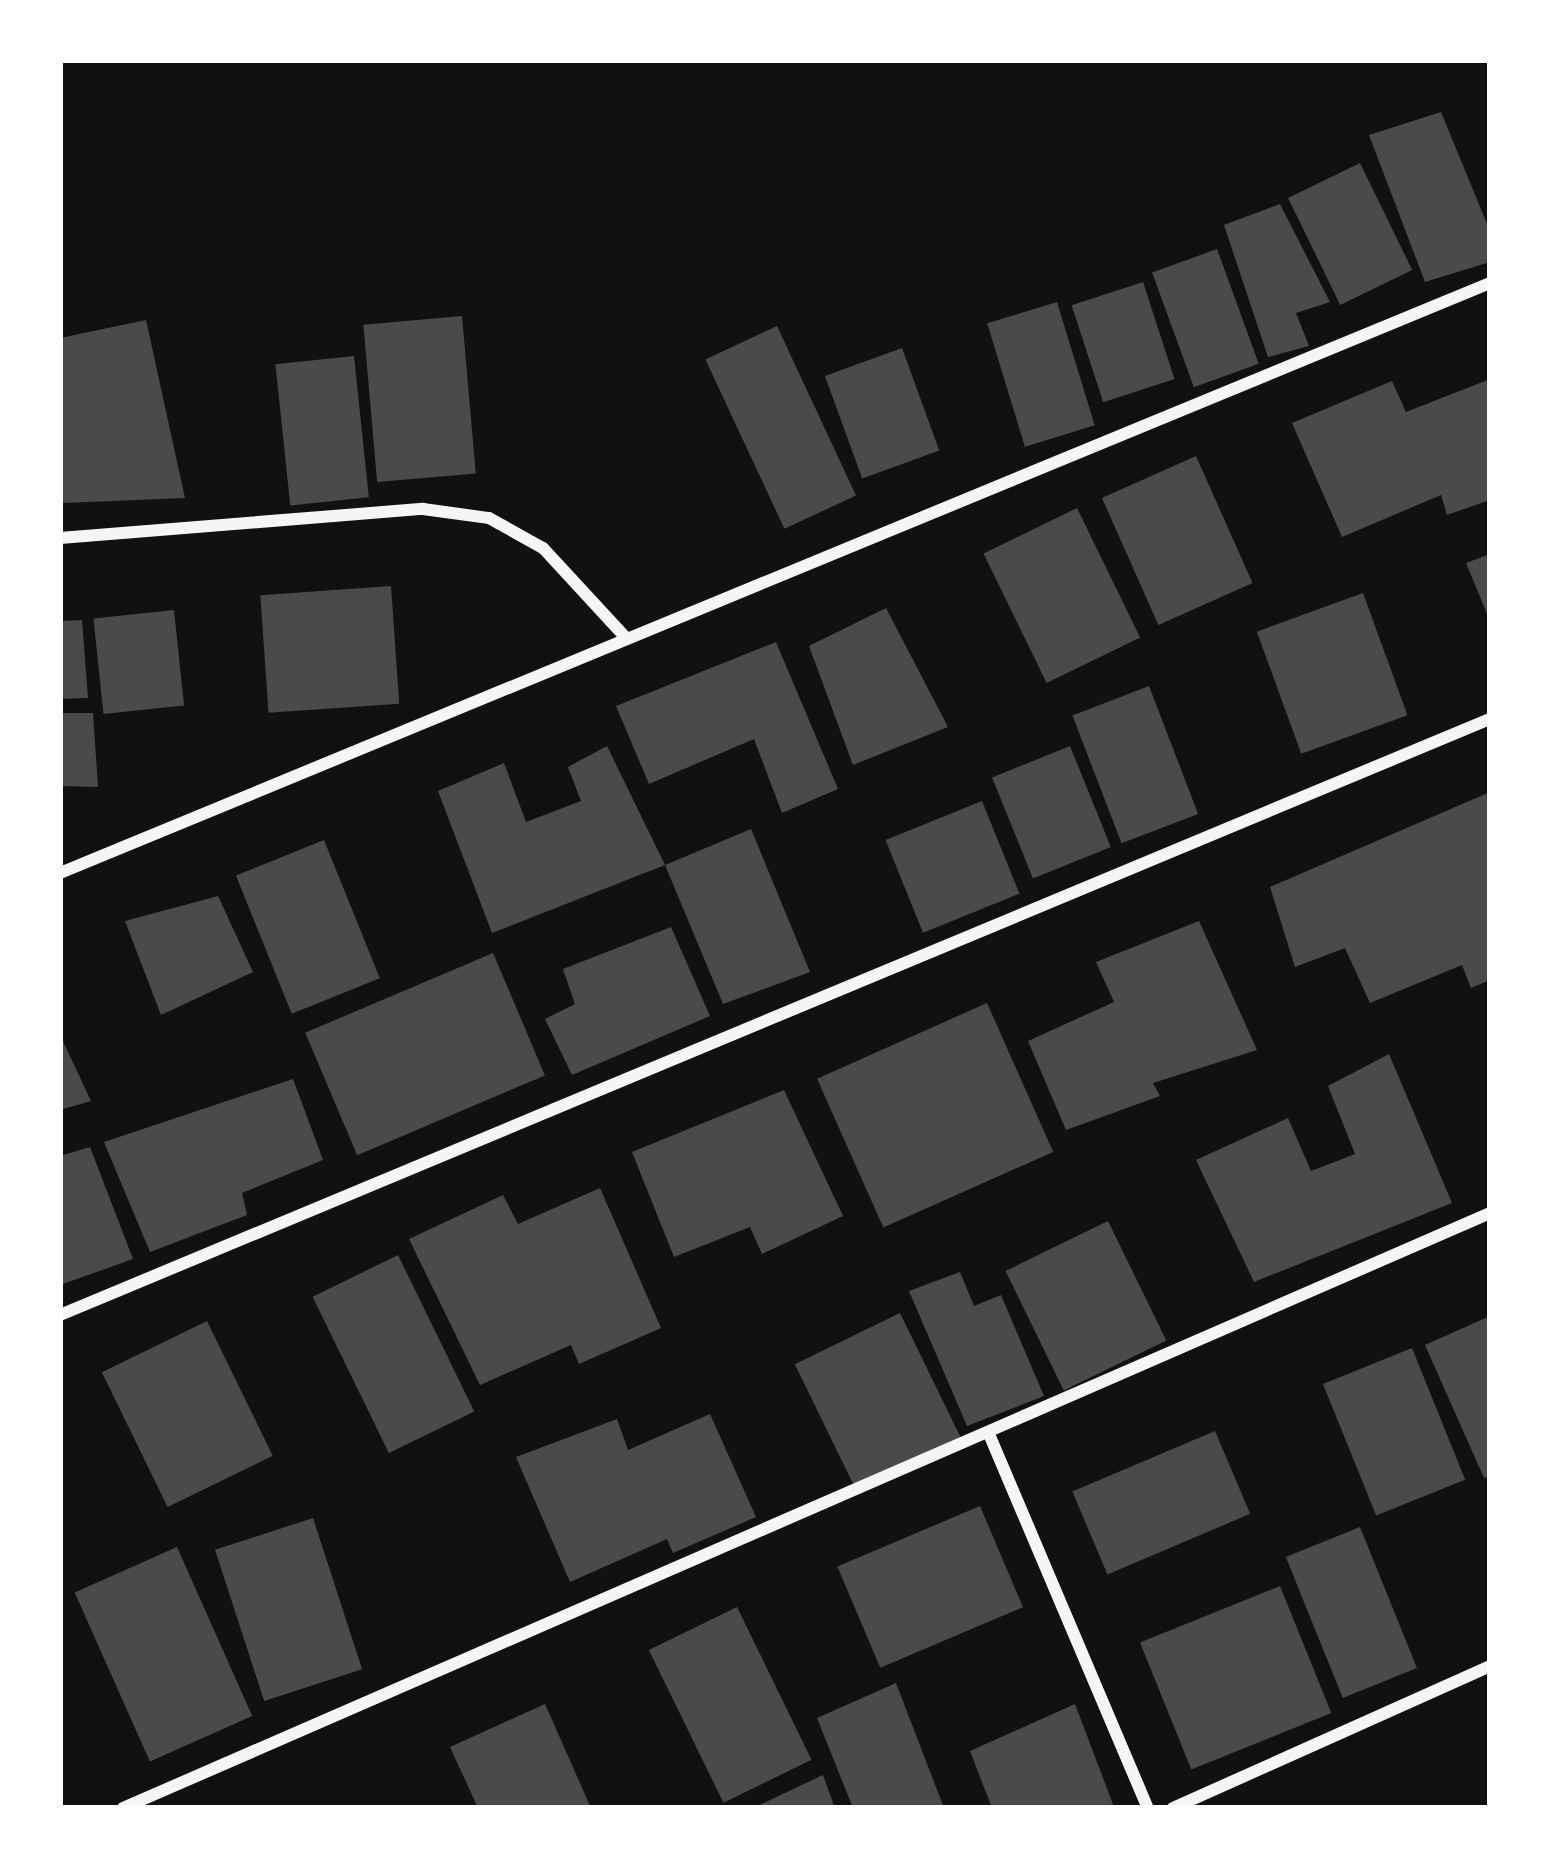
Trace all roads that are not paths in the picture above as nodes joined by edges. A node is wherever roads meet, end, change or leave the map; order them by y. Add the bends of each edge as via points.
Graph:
1 (1490, 283) edge
2 (60, 538) edge
3 (626, 638) junction
4 (1490, 719) edge
5 (60, 873) edge
6 (1490, 1213) edge
7 (60, 1315) edge
8 (989, 1434) junction
9 (1490, 1666) edge
10 (123, 1808) edge
11 (1148, 1808) edge
12 (1172, 1808) edge

1 - 3 street
2 - 3 street via 423,509 489,518 543,548
3 - 5 street
4 - 7 street
6 - 8 street
8 - 10 street
8 - 11 street
9 - 12 street

